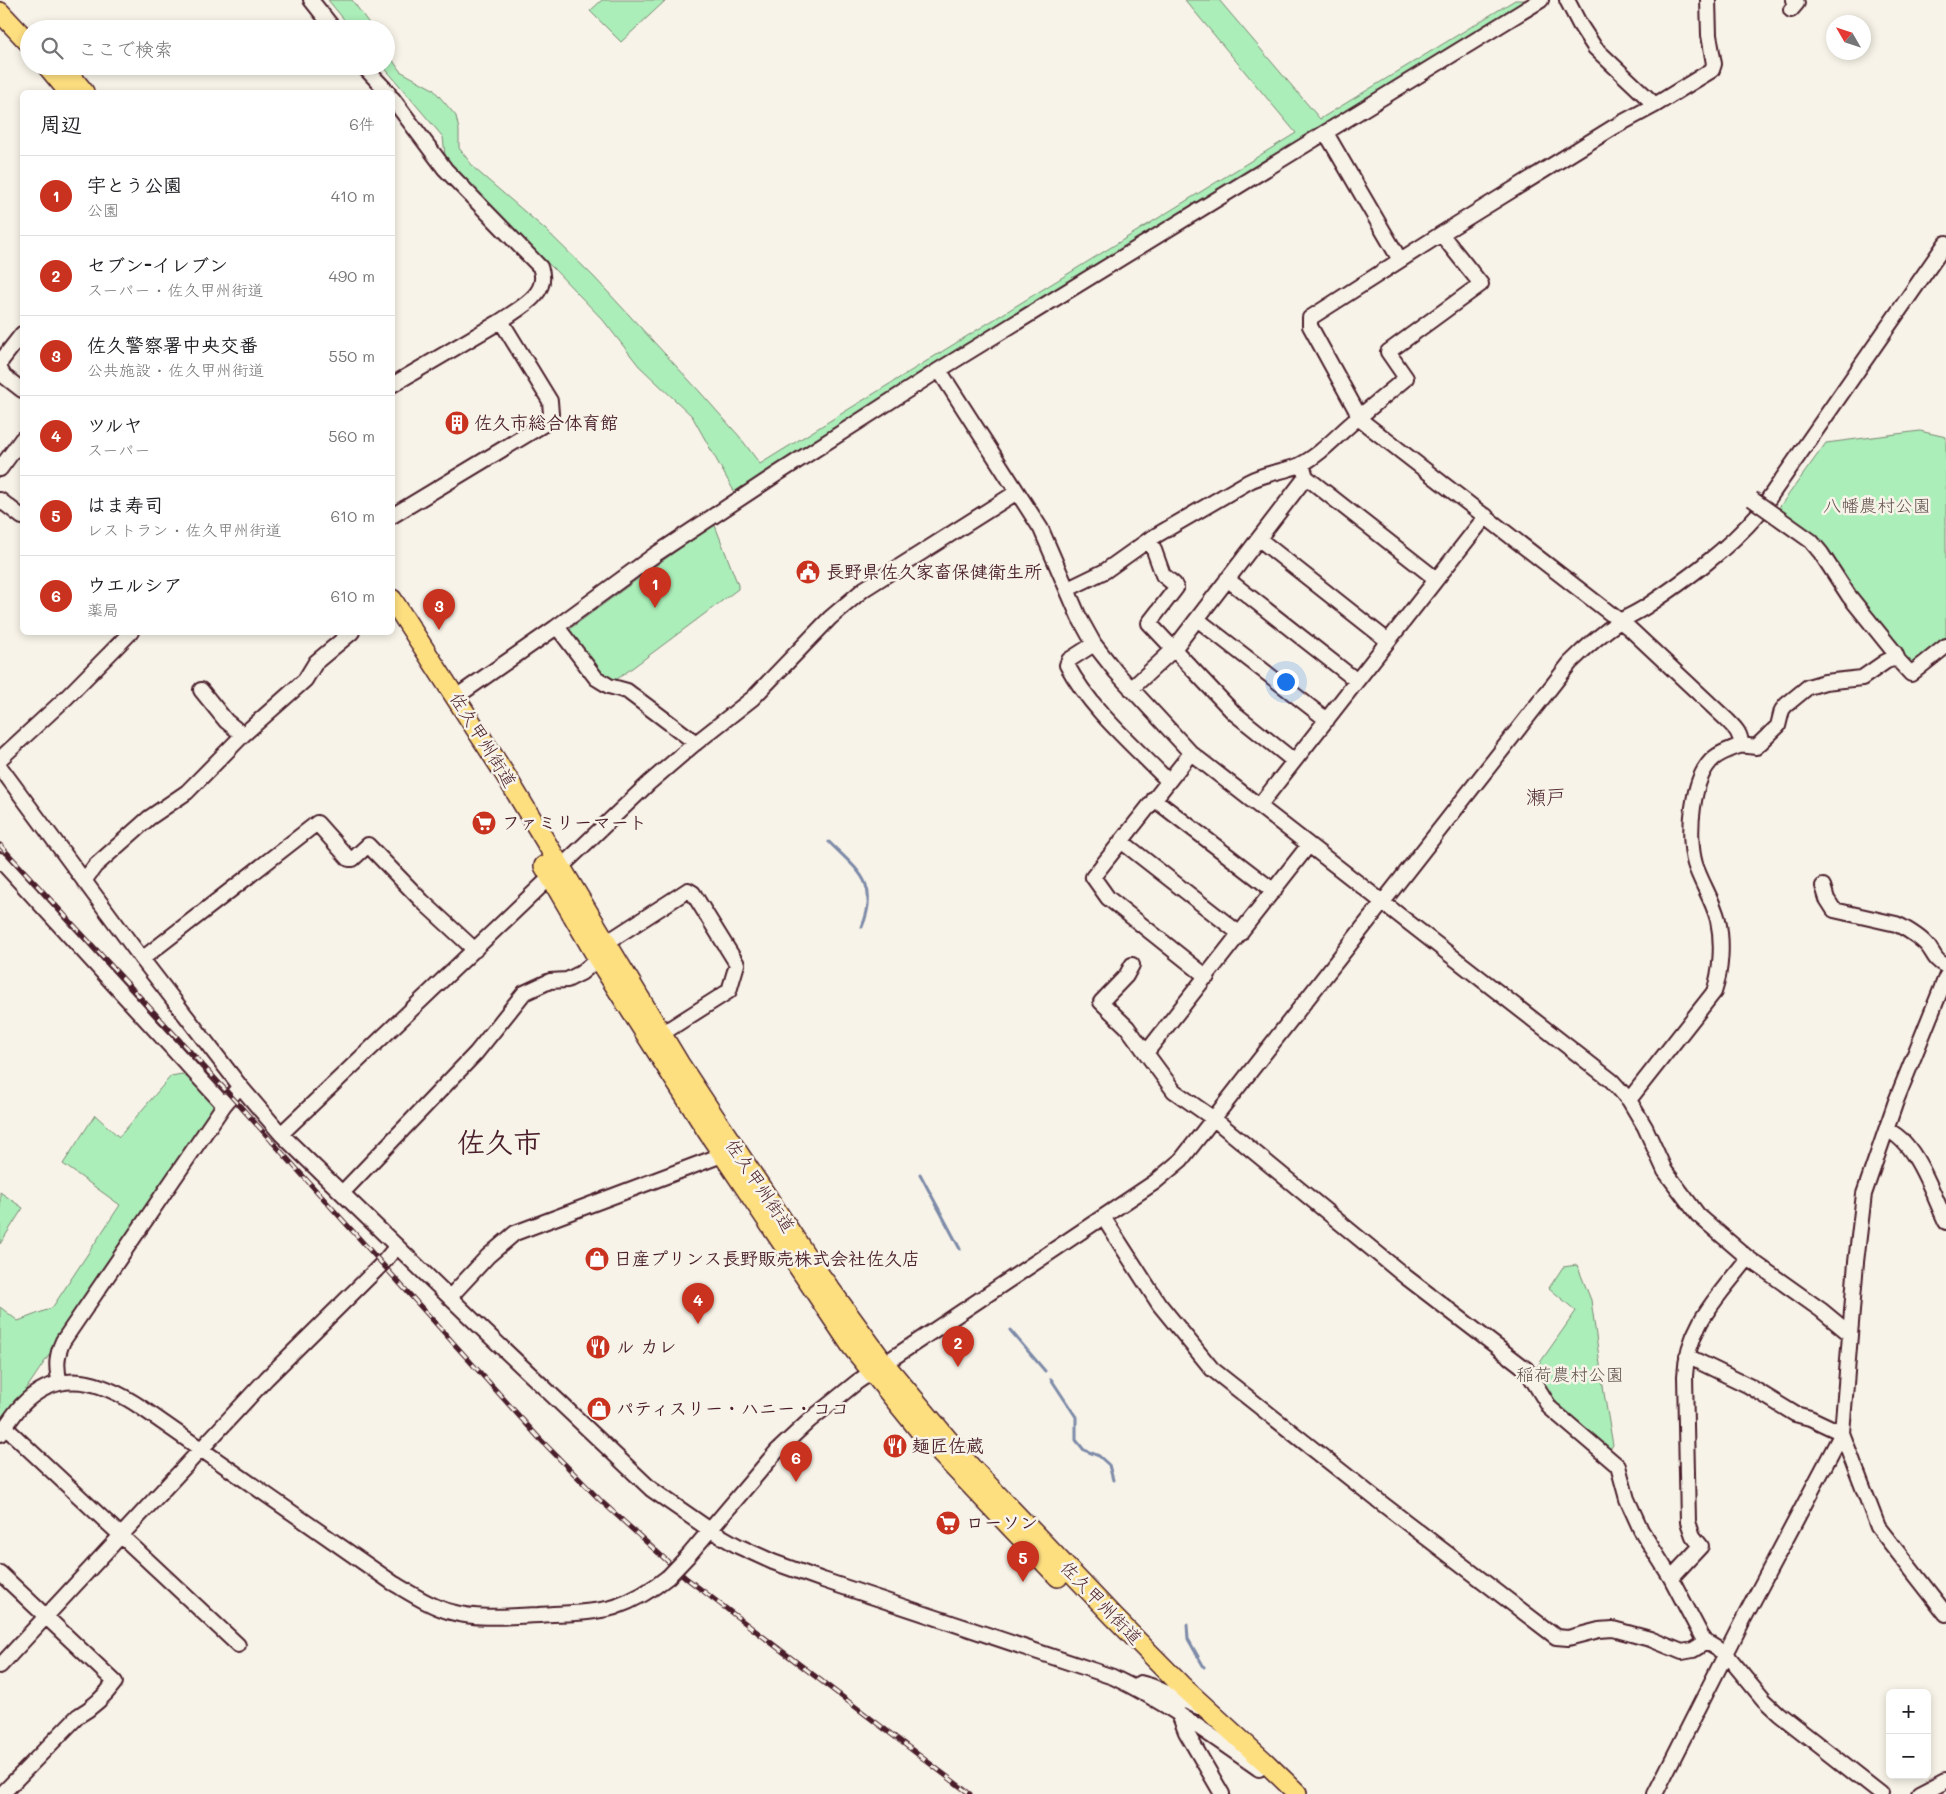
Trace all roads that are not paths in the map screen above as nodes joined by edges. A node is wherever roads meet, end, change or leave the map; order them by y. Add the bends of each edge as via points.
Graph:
1 (4, 0) edge
2 (302, 0) edge
3 (311, 0) edge
4 (1541, 0) edge
5 (1567, 0) edge
6 (1708, 0) edge
7 (0, 12) edge
8 (23, 20) edge
9 (315, 20) edge
10 (327, 20) edge
11 (20, 33) edge
12 (54, 75) edge
13 (70, 75) edge
14 (372, 75) edge
15 (66, 90) edge
16 (82, 90) edge
17 (386, 90) edge
18 (395, 102) edge
19 (1655, 106) junction
20 (1326, 133) junction
21 (1441, 234) junction
22 (1946, 243) edge
23 (1400, 260) junction
24 (501, 321) junction
25 (20, 337) edge
26 (0, 368) edge
27 (939, 370) junction
28 (395, 383) edge
29 (20, 388) edge
30 (1358, 418) junction
31 (20, 442) edge
32 (1302, 464) junction
33 (0, 469) edge
34 (1306, 477) junction
35 (1017, 492) junction
36 (1752, 499) dead end
37 (0, 500) edge
38 (395, 514) edge
39 (20, 515) edge
40 (1486, 516) junction
41 (1150, 539) junction
42 (1259, 539) junction
43 (1228, 579) junction
44 (1436, 579) junction
45 (1068, 589) junction
46 (395, 604) edge
47 (1197, 619) junction
48 (1619, 622) junction
49 (395, 626) edge
50 (555, 628) junction
51 (129, 635) edge
52 (348, 635) edge
53 (1388, 641) junction
54 (1094, 644) junction
55 (1946, 646) edge
56 (1174, 649) junction
57 (1898, 660) junction
58 (1357, 680) junction
59 (1132, 689) junction
60 (201, 690) dead end
61 (456, 697) junction
62 (1327, 720) junction
63 (244, 734) junction
64 (696, 743) junction
65 (1742, 746) junction
66 (1191, 753) junction
67 (0, 759) edge
68 (1294, 761) junction
69 (0, 767) edge
70 (1168, 781) junction
71 (1154, 798) junction
72 (1259, 806) junction
73 (1121, 841) junction
74 (1308, 846) junction
75 (0, 860) edge
76 (556, 873) junction
77 (84, 881) junction
78 (1823, 886) dead end
79 (1274, 891) junction
80 (1383, 903) junction
81 (1240, 934) junction
82 (475, 950) junction
83 (602, 951) junction
84 (142, 959) junction
85 (1132, 965) dead end
86 (1946, 966) edge
87 (1207, 977) junction
88 (1946, 977) edge
89 (656, 1038) junction
90 (1146, 1053) junction
91 (240, 1086) junction
92 (1629, 1100) junction
93 (224, 1106) junction
94 (1214, 1120) junction
95 (1886, 1130) junction
96 (281, 1134) junction
97 (729, 1152) junction
98 (342, 1193) junction
99 (1103, 1218) junction
100 (1946, 1222) edge
101 (397, 1246) junction
102 (1748, 1258) junction
103 (450, 1297) junction
104 (1850, 1334) junction
105 (1687, 1356) junction
106 (878, 1368) junction
107 (60, 1384) junction
108 (3, 1430) edge
109 (1842, 1433) junction
110 (200, 1449) junction
111 (710, 1530) junction
112 (121, 1535) junction
113 (0, 1573) edge
114 (1671, 1578) junction
115 (1946, 1614) edge
116 (47, 1616) junction
117 (1706, 1642) junction
118 (238, 1645) dead end
119 (1726, 1654) junction
120 (0, 1666) edge
121 (1176, 1704) junction
122 (1208, 1711) junction
123 (1946, 1780) edge
124 (2, 1794) edge
125 (1222, 1794) edge
126 (1297, 1794) edge
127 (1655, 1794) edge
128 (1881, 1794) edge
129 (1919, 1794) edge

1 - 8 main road
2 - 9 street
3 - 10 street
4 - 20 street
5 - 19 street via 1595,48
6 - 19 street via 1708,35 1714,67
7 - 11 main road
12 - 15 main road
13 - 16 main road
14 - 17 street
18 - 24 street via 445,169 540,267 543,281 540,291
19 - 21 street
20 - 23 street
20 - 27 street
21 - 23 street
21 - 30 street via 1481,284 1388,352 1406,378
22 - 48 street via 1750,524 1715,556
23 - 30 street via 1314,314 1309,322
24 - 28 street
24 - 38 street via 550,400 551,414 546,423
25 - 26 street via 1,361
26 - 29 street via 4,376
27 - 35 street
27 - 50 street via 701,523
30 - 32 street
30 - 40 street
31 - 33 street
32 - 34 street
32 - 41 street via 1256,478
34 - 42 street
34 - 44 street
35 - 45 street via 1041,529
35 - 64 street via 864,589 810,637 753,698
36 - 57 street, bridge via 1805,536 1822,553 1849,596
37 - 39 street
40 - 44 street
40 - 48 street
41 - 45 street via 1105,571
41 - 56 street via 1163,575 1176,588 1149,623
42 - 43 street
42 - 53 street
43 - 47 street
43 - 58 street
44 - 53 street
45 - 54 street
46 - 61 main road, 佐久甲州街道
47 - 56 street
47 - 62 street
48 - 65 street via 1740,733
48 - 80 street via 1570,663
49 - 76 main road, 佐久甲州街道
50 - 61 street
50 - 64 street via 596,678 609,686 627,690
51 - 67 street
52 - 63 street via 316,662 305,680
53 - 58 street
54 - 59 street
54 - 70 street via 1069,660 1067,665 1095,705
55 - 57 street via 1911,674
56 - 59 street
56 - 68 street via 1234,713
57 - 65 street via 1884,662 1862,678 1808,687 1786,705 1778,726 1756,746
58 - 62 street
59 - 66 street
60 - 63 street via 226,721
61 - 76 main road, 佐久甲州街道
62 - 68 street
63 - 77 street via 187,792 149,818 95,866
64 - 76 street via 649,783
65 - 92 street via 1722,753 1710,762 1691,812 1692,855 1714,908 1720,935 1716,987
66 - 70 street
66 - 72 street
68 - 72 street
69 - 77 street
70 - 71 street
71 - 73 street
71 - 79 street
72 - 74 street
73 - 81 street
73 - 87 street via 1093,878 1108,898
74 - 79 street
74 - 80 street
75 - 93 street
76 - 82 street
76 - 83 main road, 佐久甲州街道
77 - 84 street
78 - 86 street via 1834,910 1896,924 1925,943 1937,960
79 - 81 street
80 - 92 street via 1606,1076
80 - 94 street
81 - 87 street
82 - 84 street via 368,845 349,859 317,822
82 - 96 street
83 - 89 main road, 佐久甲州街道
83 - 89 street via 688,890 693,893 737,964 729,991
83 - 98 street via 580,973 567,980 550,981 524,993 476,1053
84 - 91 street
85 - 90 street via 1101,1002 1127,1027
87 - 90 street
88 - 95 street
89 - 97 main road, 佐久甲州街道
90 - 94 street via 1174,1091
91 - 93 street
91 - 96 street
92 - 102 street via 1679,1192 1698,1215
93 - 107 street via 62,1341 57,1356
94 - 99 street via 1168,1173
94 - 114 street via 1406,1277 1526,1369 1550,1408 1618,1466 1627,1499 1641,1530
95 - 100 street via 1897,1135 1913,1152
95 - 104 street via 1864,1194
96 - 98 street
97 - 103 street via 515,1233 488,1256
97 - 106 main road, 佐久甲州街道 via 809,1260
98 - 101 street
99 - 106 street
99 - 117 street via 1159,1304 1212,1369 1556,1637 1568,1638 1613,1629 1682,1652
101 - 103 street
101 - 110 street
102 - 104 street
102 - 105 street via 1696,1328
103 - 111 street via 631,1471
104 - 109 street
105 - 109 street via 1749,1386 1795,1414
105 - 114 street via 1688,1522 1701,1546
106 - 111 street via 777,1450
106 - 121 main road, 佐久甲州街道 via 950,1464
106 - 122 main road, 佐久甲州街道 via 1120,1624
107 - 108 street via 33,1396
107 - 110 street via 89,1382 118,1392
108 - 112 street
109 - 115 street via 1878,1527
109 - 119 street
110 - 111 street, bridge via 393,1583 453,1613 511,1617 614,1607 655,1588
110 - 112 street
111 - 121 street via 756,1555 823,1580 1151,1686
112 - 116 street
112 - 118 street
113 - 116 street
114 - 117 street
116 - 120 street
116 - 124 street via 116,1682
117 - 119 street
119 - 127 street
119 - 128 street via 1764,1700
121 - 122 street
121 - 125 street via 1186,1732
121 - 126 main road, 佐久甲州街道 via 1259,1769
122 - 126 main road, 佐久甲州街道
123 - 129 street

